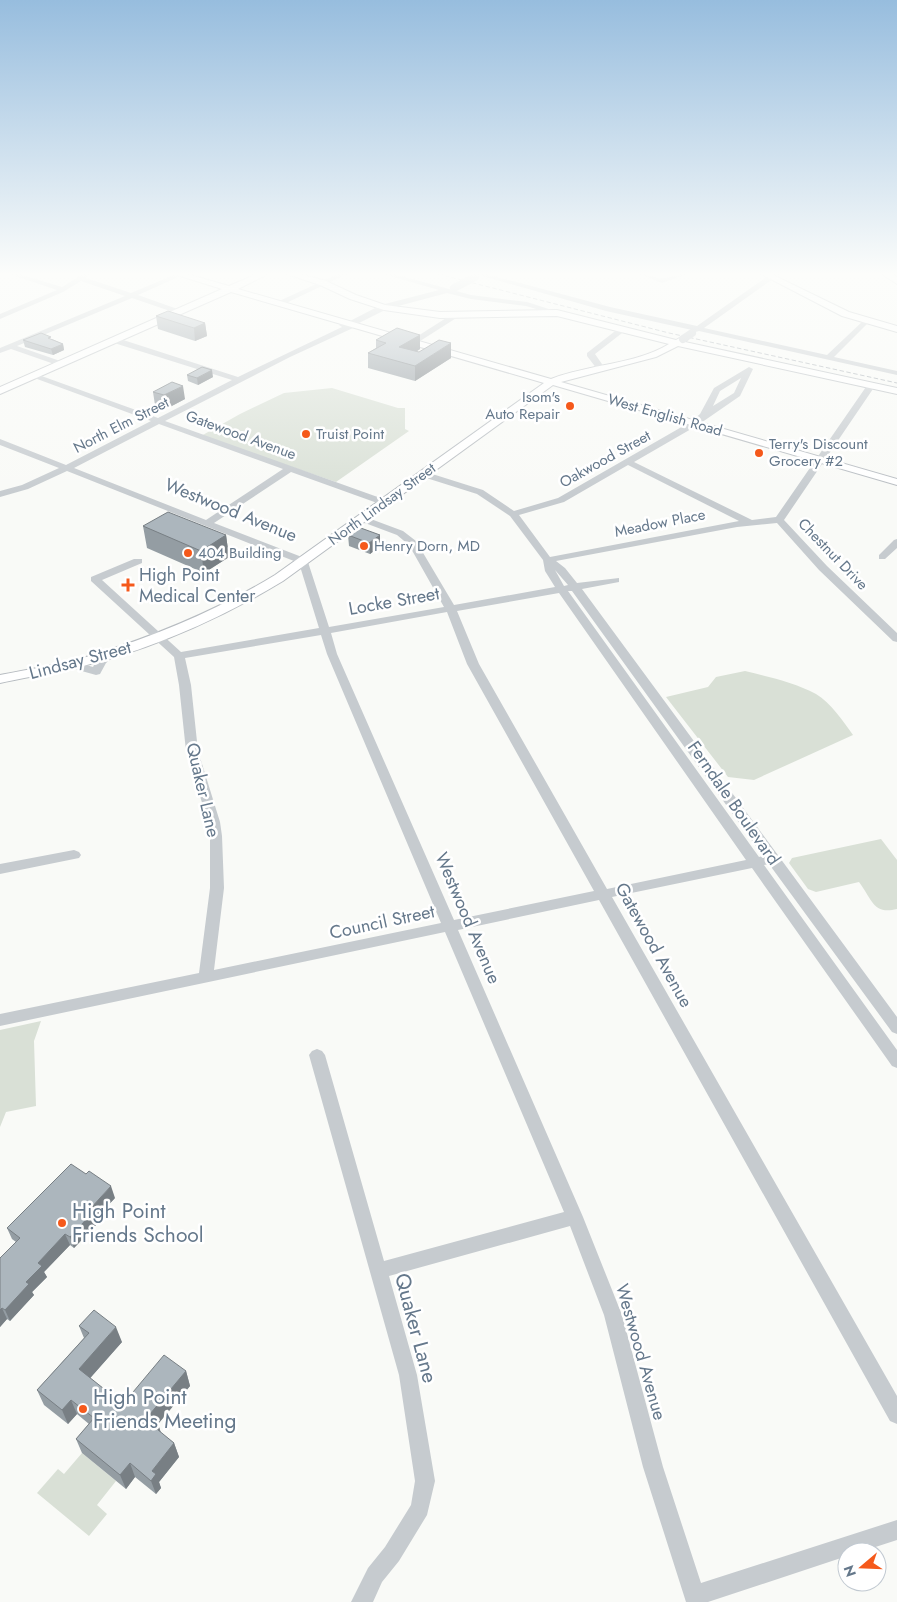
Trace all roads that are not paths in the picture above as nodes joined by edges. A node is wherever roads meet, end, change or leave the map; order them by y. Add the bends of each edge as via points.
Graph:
1 (18, 349) edge
2 (94, 349) edge
3 (142, 349) edge
4 (301, 349) edge
5 (437, 349) edge
6 (596, 349) edge
7 (663, 349) edge
8 (710, 349) edge
9 (782, 349) edge
10 (837, 349) edge
11 (828, 358) junction
12 (757, 361) junction
13 (60, 364) junction
14 (600, 367) junction
15 (749, 369) junction
16 (897, 374) edge
17 (33, 376) junction
18 (240, 380) junction
19 (551, 382) junction
20 (871, 386) junction
21 (0, 391) edge
22 (897, 391) edge
23 (704, 415) junction
24 (159, 422) junction
25 (695, 423) junction
26 (3, 443) edge
27 (0, 454) edge
28 (821, 460) junction
29 (628, 462) junction
30 (69, 467) junction
31 (289, 469) junction
32 (423, 474) junction
33 (897, 482) edge
34 (0, 494) edge
35 (383, 502) junction
36 (513, 514) junction
37 (360, 518) junction
38 (779, 520) junction
39 (207, 523) junction
40 (750, 523) junction
41 (897, 542) edge
42 (882, 557) dead end
43 (303, 560) junction
44 (548, 560) junction
45 (138, 561) dead end
46 (615, 580) dead end
47 (576, 587) junction
48 (562, 590) junction
49 (451, 609) junction
50 (325, 630) junction
51 (160, 636) junction
52 (897, 639) edge
53 (179, 656) junction
54 (0, 679) edge
55 (74, 855) dead end
56 (772, 859) junction
57 (754, 863) junction
58 (0, 868) edge
59 (604, 895) junction
60 (450, 927) junction
61 (206, 978) junction
62 (0, 1020) edge
63 (897, 1028) edge
64 (317, 1055) dead end
65 (897, 1062) edge
66 (575, 1217) junction
67 (378, 1271) junction
68 (897, 1414) edge
69 (897, 1530) edge
70 (696, 1598) edge
71 (362, 1602) edge

1 - 13 street
2 - 13 main road
3 - 18 street
4 - 18 street, North Elm Street
5 - 19 main road, West English Road
6 - 14 street via 591,356
7 - 14 main road, North Lindsay Street via 645,357
8 - 12 main road
9 - 11 street
10 - 11 street
11 - 16 street
12 - 15 street, Oakwood Street
12 - 20 main road
13 - 17 main road
14 - 19 main road, North Lindsay Street
15 - 23 street, Oakwood Street via 737,394
15 - 23 street, Oakwood Street via 716,390
17 - 21 main road
17 - 24 street, Gatewood Avenue
18 - 24 street, North Elm Street
19 - 25 main road, West English Road
19 - 32 main road, North Lindsay Street
20 - 22 main road
20 - 28 street, Chestnut Drive
23 - 25 street, Oakwood Street
24 - 30 street, North Elm Street
24 - 31 street, Gatewood Avenue
25 - 28 main road, West English Road
25 - 29 street, Oakwood Street
26 - 27 street
26 - 30 street, Westwood Avenue
28 - 33 main road, West English Road
28 - 38 street, Chestnut Drive
29 - 36 street, Oakwood Street via 561,500
29 - 40 street
30 - 34 street, North Elm Street via 25,487
30 - 39 street, Westwood Avenue
31 - 35 street, Gatewood Avenue
31 - 39 street
32 - 35 main road, North Lindsay Street
32 - 36 street, Ferndale Boulevard via 480,492
35 - 37 main road, North Lindsay Street
36 - 44 street, Ferndale Boulevard
37 - 43 main road, North Lindsay Street
37 - 49 street, Gatewood Avenue via 411,540
38 - 40 street, Meadow Place
38 - 52 street, Chestnut Drive via 823,568
39 - 43 street, Westwood Avenue
40 - 44 street, Meadow Place
41 - 42 street
43 - 50 street, Westwood Avenue
43 - 51 main road, North Lindsay Street via 246,598
44 - 47 street, Ferndale Boulevard
44 - 48 street, Ferndale Boulevard via 550,571
45 - 51 street via 95,579
46 - 47 street, Locke Street
47 - 48 street, Locke Street
47 - 56 street, Ferndale Boulevard
48 - 49 street, Locke Street
48 - 57 street, Ferndale Boulevard
49 - 50 street, Locke Street
49 - 59 street, Gatewood Avenue via 473,664
50 - 53 street, Locke Street
50 - 60 street, Westwood Avenue via 359,718
51 - 53 street
51 - 54 main road, Lindsay Street via 63,667
53 - 61 street, Quaker Lane via 192,750 216,836 216,888
55 - 58 street
56 - 57 street, Council Street
56 - 63 street, Ferndale Boulevard
57 - 59 street, Council Street
57 - 65 street, Ferndale Boulevard
59 - 60 street, Council Street
59 - 68 street, Gatewood Avenue
60 - 61 street, Council Street
60 - 66 street, Westwood Avenue
61 - 62 street, Council Street
64 - 67 street, Quaker Lane
66 - 67 street
66 - 70 street, Westwood Avenue via 621,1338 653,1466
67 - 71 street, Quaker Lane via 408,1375 425,1481 420,1508 375,1575
69 - 70 street

